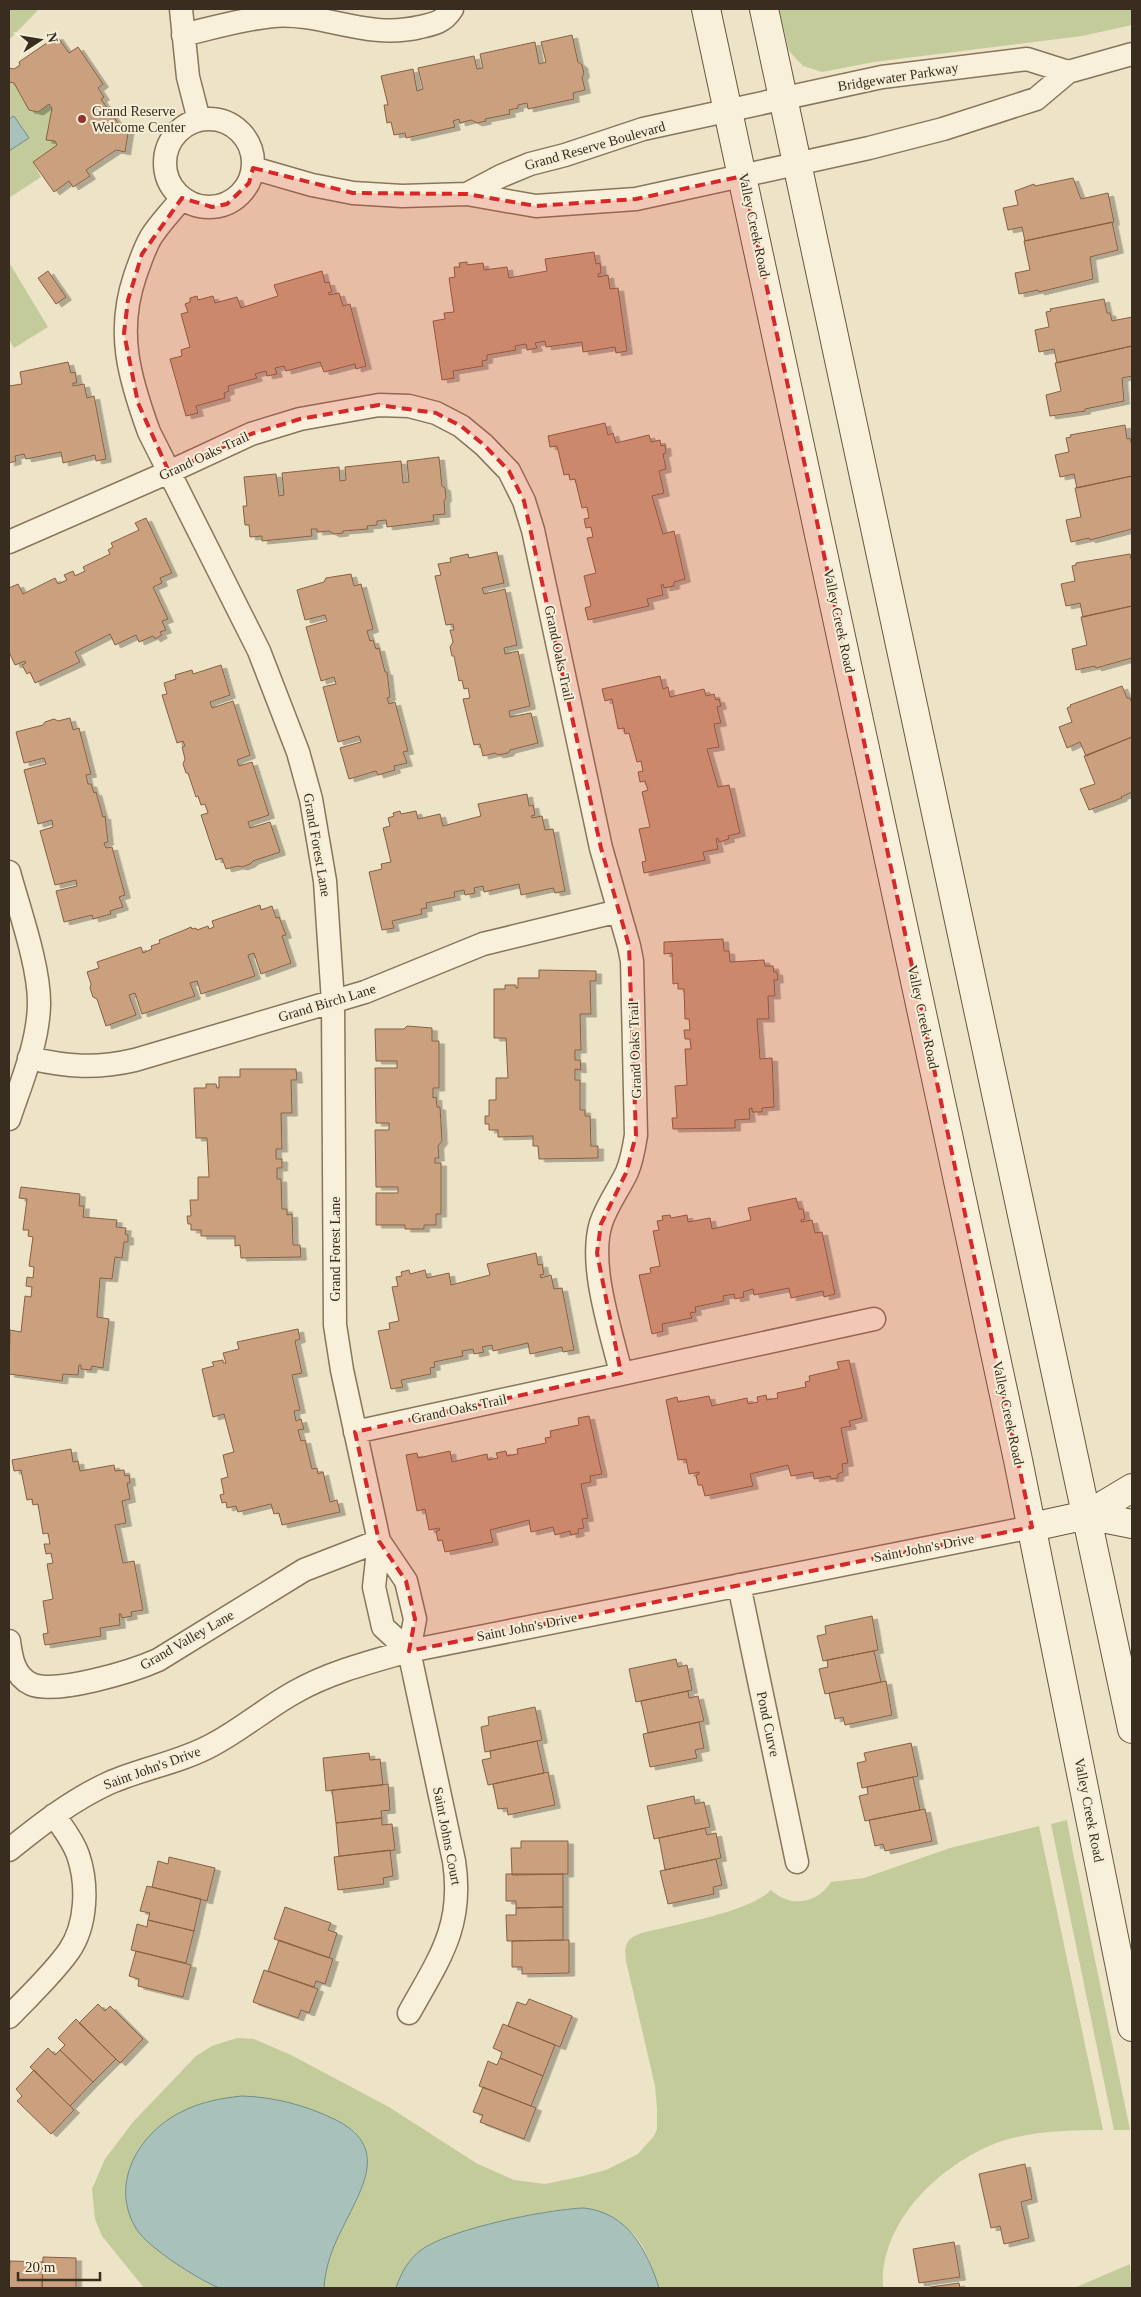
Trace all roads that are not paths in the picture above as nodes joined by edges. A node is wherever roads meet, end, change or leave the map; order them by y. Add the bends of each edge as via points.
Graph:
1 (181, 9) edge
2 (452, 9) edge
3 (706, 9) edge
4 (764, 9) edge
5 (183, 34) junction
6 (1132, 54) edge
7 (1068, 72) junction
8 (784, 99) junction
9 (729, 111) junction
10 (199, 120) junction
11 (798, 164) junction
12 (254, 168) junction
13 (743, 176) junction
14 (467, 194) junction
15 (182, 198) junction
16 (169, 472) junction
17 (9, 542) edge
18 (9, 872) edge
19 (619, 911) junction
20 (333, 1002) junction
21 (30, 1058) junction
22 (9, 1119) edge
23 (874, 1319) dead end
24 (621, 1373) junction
25 (355, 1432) junction
26 (1132, 1488) edge
27 (1088, 1515) junction
28 (1132, 1524) edge
29 (1032, 1527) junction
30 (379, 1541) junction
31 (738, 1585) junction
32 (9, 1641) edge
33 (409, 1650) junction
34 (1132, 1729) edge
35 (54, 1815) junction
36 (9, 1850) edge
37 (797, 1862) dead end
38 (409, 2013) dead end
39 (9, 2017) edge
40 (1132, 2027) edge

1 - 5 street
2 - 5 street via 437,24 391,32 273,16
3 - 9 main road, Valley Creek Road
4 - 8 main road
5 - 10 street via 188,77
6 - 7 street
7 - 8 street, Bridgewater Parkway via 1027,59 892,75
7 - 11 street via 1036,100 901,140
8 - 9 street, Bridgewater Parkway
8 - 11 main road
9 - 13 main road, Valley Creek Road
9 - 14 street, Grand Reserve Boulevard via 643,129 530,164
10 - 12 street via 218,119 241,132 249,142
10 - 15 street via 179,130 165,157 166,173
11 - 13 street
11 - 27 main road
12 - 14 street, Grand Reserve Boulevard via 354,193 402,196
12 - 15 street via 240,195 227,204 197,205
13 - 14 street, Grand Reserve Boulevard via 636,199 571,205 536,206
13 - 29 main road, Valley Creek Road
15 - 16 street, Grand Forest Lane via 161,223 142,254 128,300 124,334 138,403
16 - 17 street, Grand Oaks Trail
16 - 19 street, Grand Oaks Trail via 251,434 300,418 379,405 409,406 436,413 461,426 484,445 509,471 524,501 601,848
16 - 20 street, Grand Forest Lane via 260,651 298,752 311,799 325,881
18 - 21 street via 38,992 39,1016
19 - 20 street, Grand Birch Lane via 483,944 398,980
19 - 24 street, Grand Oaks Trail via 632,961 636,1135 626,1173 601,1224 597,1253
20 - 21 street, Grand Birch Lane via 116,1065 84,1068
20 - 25 street, Grand Forest Lane via 335,1325
21 - 22 street
23 - 24 street, Grand Oaks Trail
24 - 25 street, Grand Oaks Trail
25 - 30 street, Grand Forest Lane
26 - 27 main road, Saint John's Drive
27 - 28 main road, Saint John's Drive
27 - 29 main road, Saint John's Drive
27 - 34 main road
29 - 31 street, Saint John's Drive
29 - 40 main road, Valley Creek Road
30 - 32 street, Grand Valley Lane via 304,1570 158,1660 133,1671 54,1688 31,1684 17,1672
30 - 33 street, Grand Forest Lane via 406,1581 415,1619
30 - 33 street, Grand Forest Lane via 374,1587 383,1627
31 - 33 street, Saint John's Drive
31 - 37 street, Pond Curve
33 - 35 street, Saint John's Drive via 354,1666 296,1691 213,1745 164,1766 110,1783
33 - 38 street, Saint Johns Court via 454,1862 457,1893 455,1916 447,1943
35 - 36 street, Saint John's Drive
35 - 39 street via 75,1848 82,1866 84,1896 81,1919 69,1951

